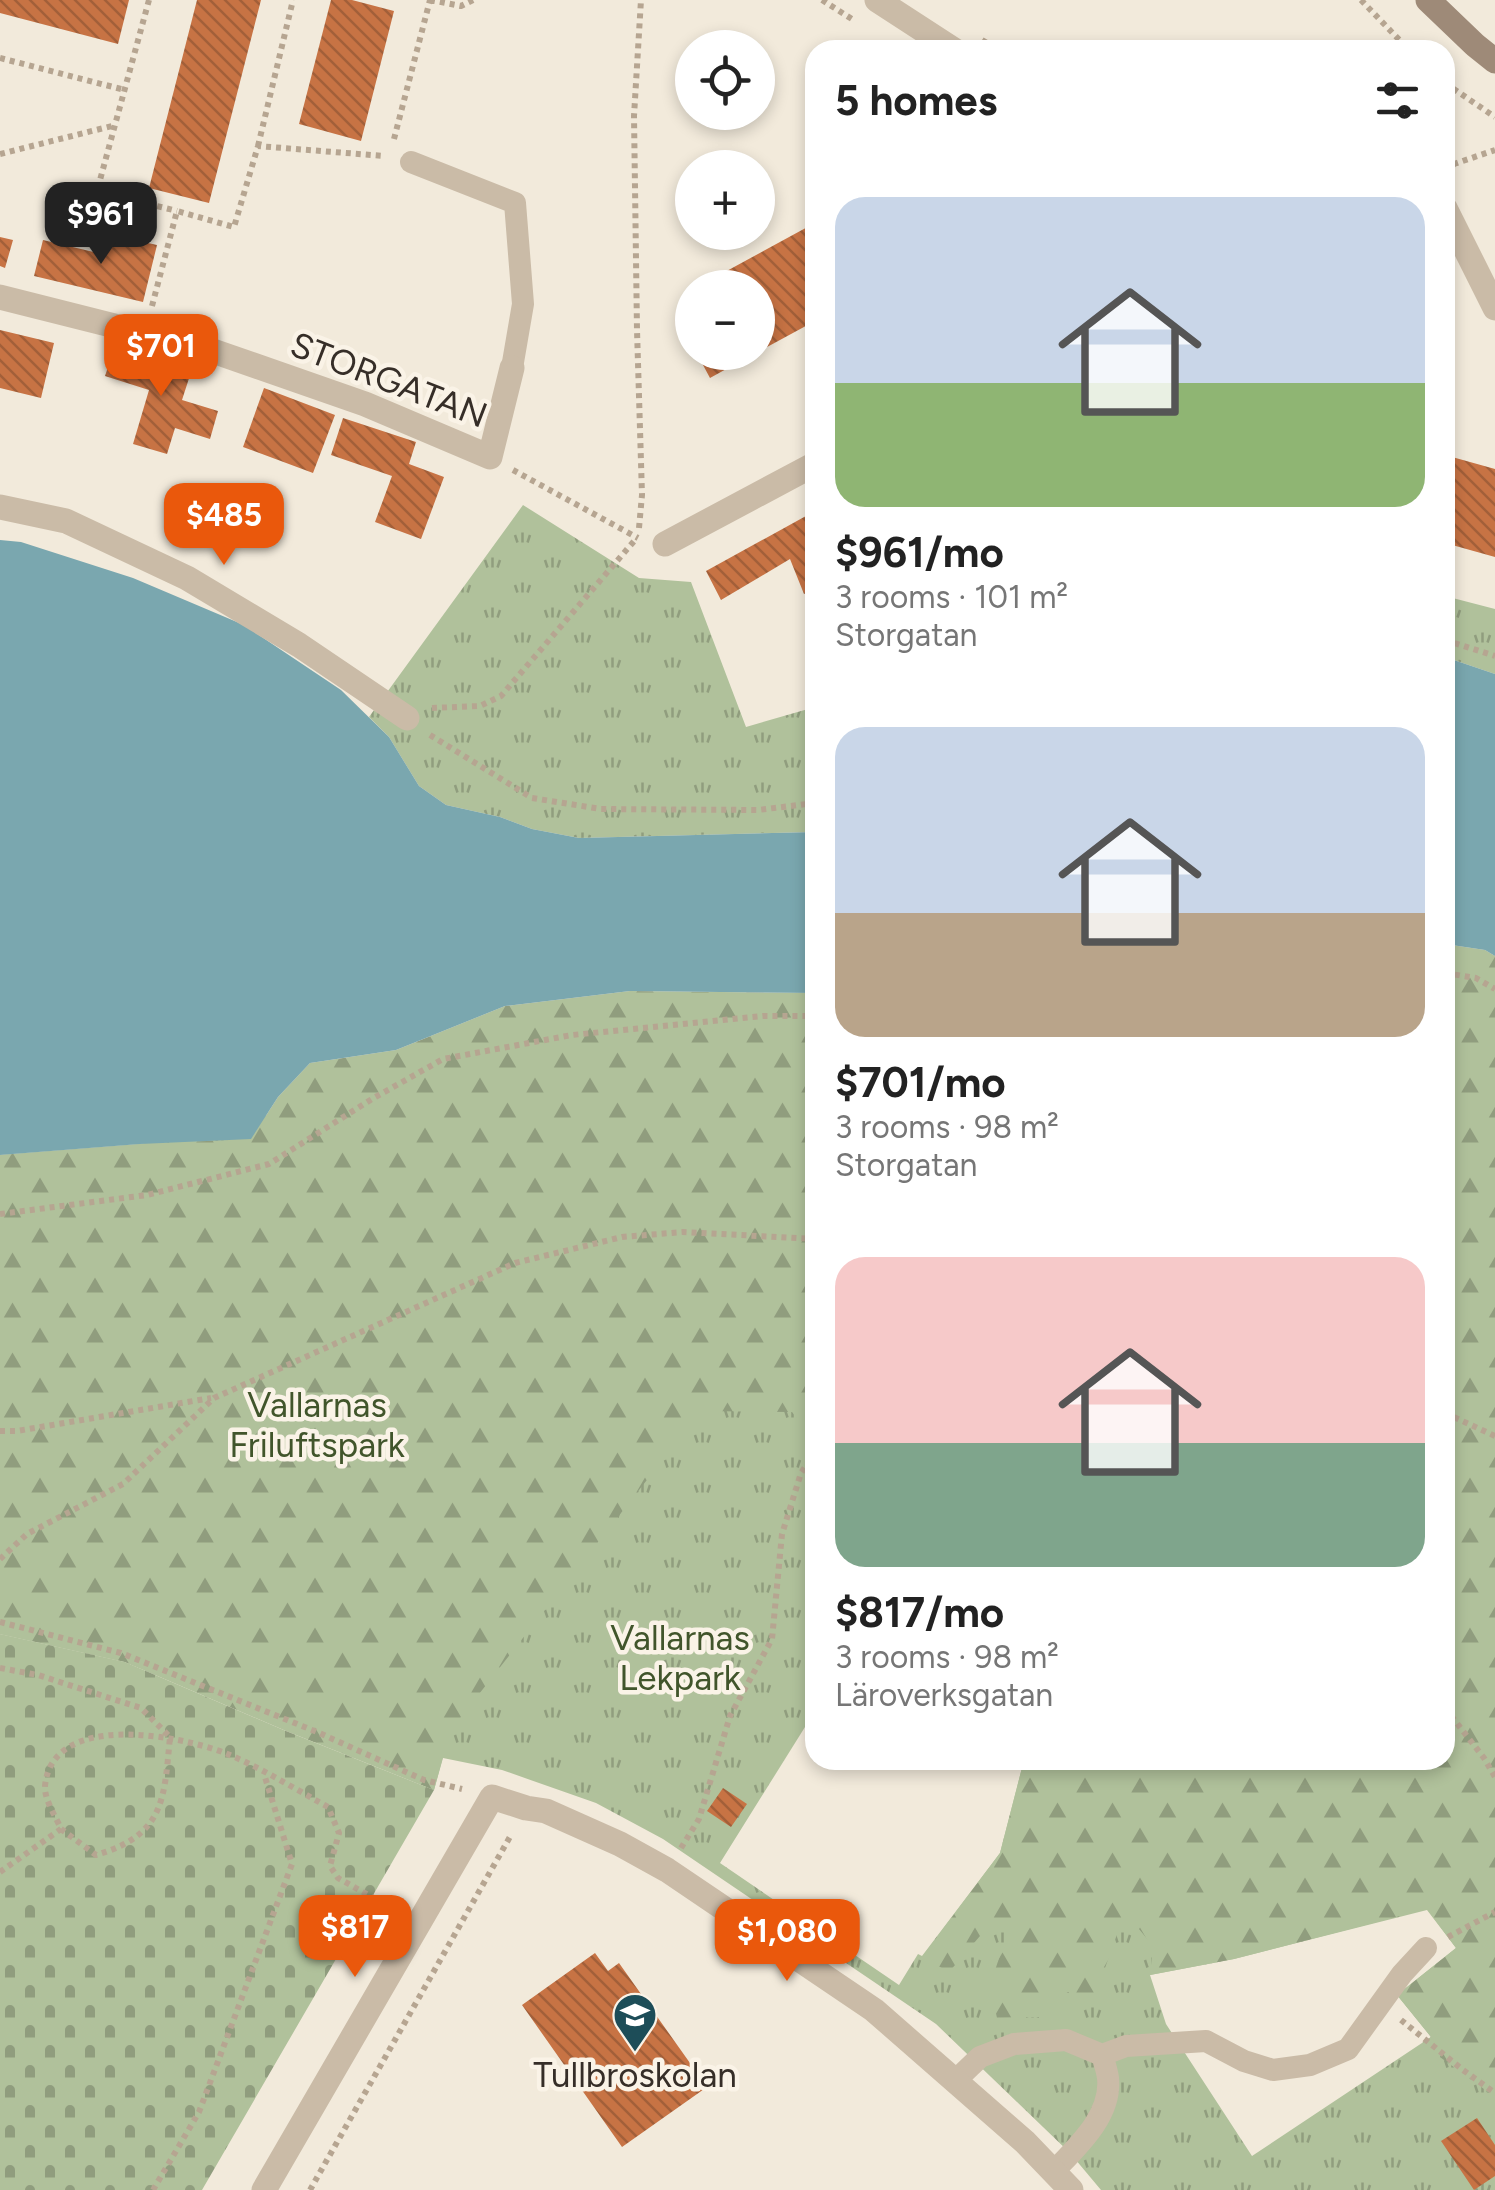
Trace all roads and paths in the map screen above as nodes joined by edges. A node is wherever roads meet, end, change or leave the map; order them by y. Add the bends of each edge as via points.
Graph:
1 (149, 0) edge
2 (293, 0) edge
3 (430, 0) edge
4 (473, 0) edge
5 (641, 0) edge
6 (877, 0) edge
7 (1361, 0) edge
8 (1428, 0) edge
9 (939, 40) edge
10 (1399, 40) edge
11 (0, 58) edge
12 (1495, 60) edge
13 (125, 90) junction
14 (1455, 90) edge
15 (1495, 116) edge
16 (116, 125) junction
17 (258, 146) junction
18 (1495, 150) edge
19 (0, 154) edge
20 (411, 162) dead end
21 (1455, 164) edge
22 (177, 211) junction
23 (1455, 228) edge
24 (0, 297) edge
25 (1495, 308) edge
26 (145, 334) junction
27 (512, 368) joint
28 (490, 457) junction
29 (805, 469) edge
30 (0, 506) edge
31 (636, 538) junction
32 (665, 544) joint
33 (1455, 643) edge
34 (1495, 656) edge
35 (407, 718) junction
36 (805, 804) edge
37 (1455, 975) edge
38 (1495, 989) edge
39 (805, 1016) edge
40 (0, 1214) edge
41 (805, 1239) edge
42 (214, 1398) junction
43 (1455, 1418) edge
44 (0, 1432) edge
45 (1495, 1436) edge
46 (805, 1467) edge
47 (0, 1559) edge
48 (0, 1622) edge
49 (0, 1668) edge
50 (1455, 1721) edge
51 (170, 1737) junction
52 (264, 1773) junction
53 (1495, 1778) edge
54 (492, 1797) junction
55 (526, 1808) junction
56 (61, 1829) junction
57 (667, 1870) junction
58 (0, 1872) edge
59 (1495, 1912) edge
60 (402, 1913) dead end
61 (1426, 1948) joint
62 (1380, 2003) junction
63 (1102, 2055) junction
64 (956, 2081) junction
65 (1495, 2093) edge
66 (1062, 2180) edge
67 (154, 2190) edge
68 (264, 2190) edge
69 (310, 2190) edge

1 - 13 path
2 - 17 path
3 - 4 path via 461,6
3 - 17 path via 390,156
5 - 31 path via 634,116 642,495
6 - 9 street
7 - 10 path
8 - 12 main road
11 - 13 path
13 - 16 path
14 - 15 path
16 - 19 path
16 - 22 path via 97,192
17 - 22 path via 234,227
18 - 21 path
20 - 27 lane via 515,203 523,304
22 - 26 path
23 - 25 street
24 - 26 street, STORGATAN
26 - 28 street, STORGATAN via 365,404
27 - 28 street, STORGATAN
28 - 31 path
29 - 32 street
30 - 35 street via 66,521 187,578
31 - 32 path
31 - 35 path via 501,696 480,706 418,708
33 - 34 path
35 - 36 path via 532,798 601,809
37 - 38 path
39 - 40 path via 572,1034 443,1059 269,1164 148,1196
41 - 42 path via 668,1233 515,1263
42 - 44 path
42 - 47 path via 123,1484 27,1534
43 - 45 path
46 - 57 path via 782,1534 772,1640 730,1716 699,1819
48 - 54 path via 121,1653 424,1780
49 - 51 path via 141,1708
50 - 53 path
51 - 52 path
51 - 56 path via 166,1791 153,1820 123,1847 96,1855
51 - 56 path via 78,1741 52,1760 44,1790
52 - 60 path via 328,1807 338,1833 330,1866 338,1878
52 - 67 path via 292,1864 199,2112
54 - 55 street
54 - 68 street
55 - 57 street via 546,1811
55 - 69 path
56 - 58 path
57 - 64 street via 874,2010
59 - 61 path
61 - 62 lane
62 - 63 lane via 1348,2048 1310,2065 1273,2070 1206,2041 1126,2046
62 - 65 path
63 - 64 lane via 1066,2040 1014,2044 980,2056
63 - 66 lane via 1105,2107
64 - 66 street

